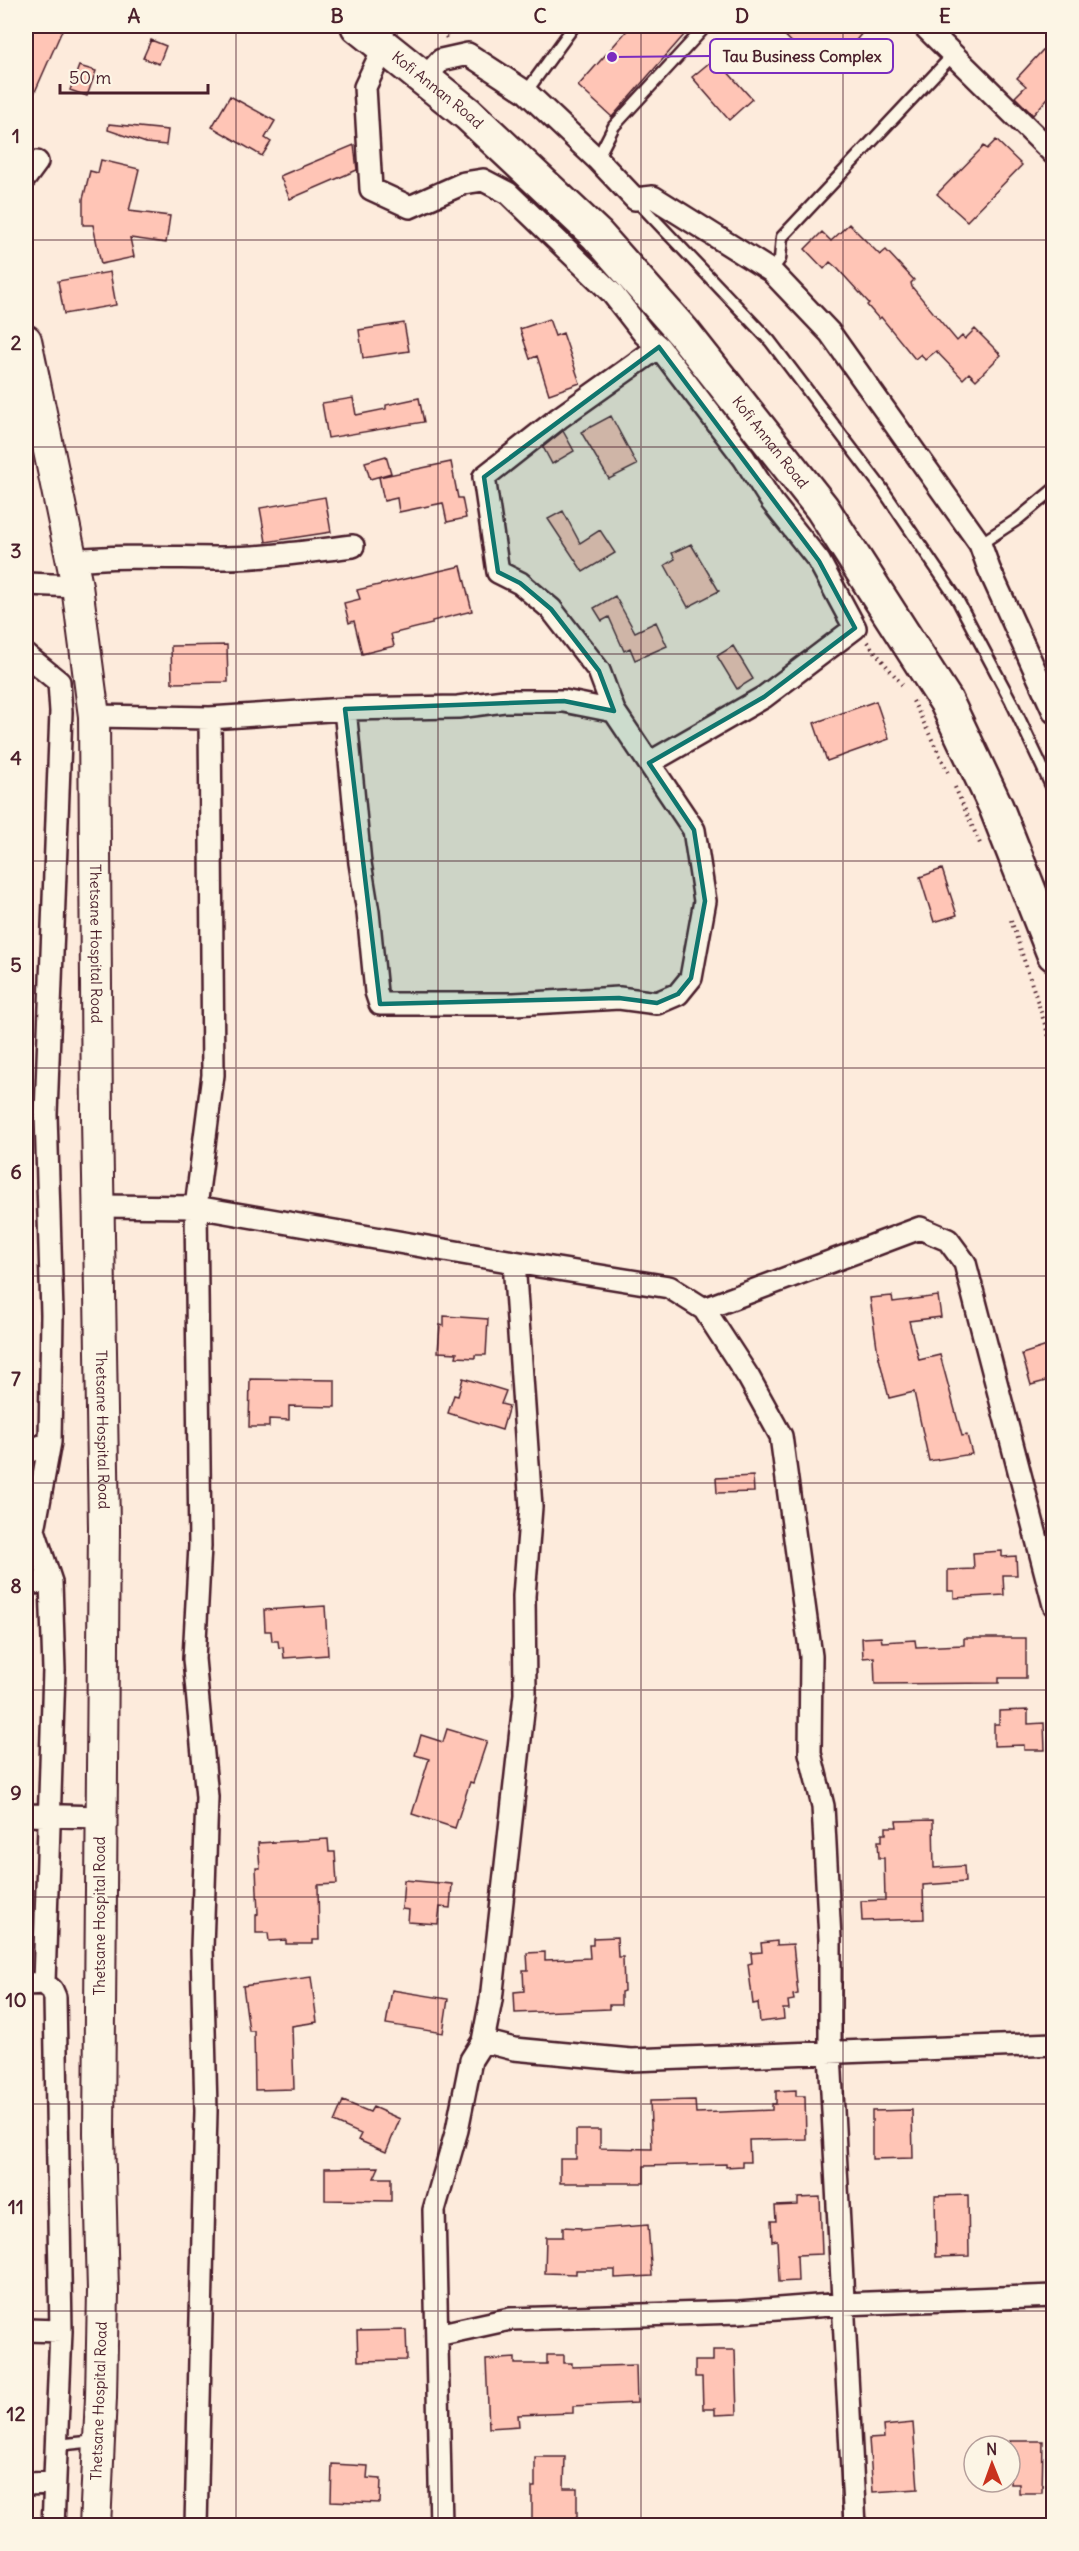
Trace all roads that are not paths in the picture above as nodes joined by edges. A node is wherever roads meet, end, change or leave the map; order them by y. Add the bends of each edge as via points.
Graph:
1 (358, 26) edge
2 (574, 26) edge
3 (706, 26) edge
4 (924, 26) edge
5 (384, 47) junction
6 (952, 56) junction
7 (424, 79) junction
8 (526, 92) junction
9 (1053, 153) edge
10 (597, 159) junction
11 (635, 199) junction
12 (771, 271) junction
13 (26, 340) edge
14 (659, 347) junction
15 (1053, 489) edge
16 (980, 544) junction
17 (353, 546) dead end
18 (74, 573) junction
19 (26, 584) edge
20 (26, 655) edge
21 (345, 709) junction
22 (614, 711) junction
23 (1053, 712) edge
24 (94, 716) junction
25 (210, 718) junction
26 (649, 763) junction
27 (1053, 792) edge
28 (1053, 954) edge
29 (99, 1206) junction
30 (196, 1207) junction
31 (514, 1262) junction
32 (704, 1309) junction
33 (50, 1442) junction
34 (26, 1453) edge
35 (51, 1582) junction
36 (26, 1583) edge
37 (1053, 1605) edge
38 (26, 1815) edge
39 (50, 1815) junction
40 (100, 1817) junction
41 (35, 1983) edge
42 (483, 2041) junction
43 (1053, 2044) edge
44 (830, 2054) junction
45 (1053, 2296) edge
46 (843, 2304) junction
47 (26, 2330) edge
48 (61, 2331) junction
49 (437, 2335) junction
50 (99, 2441) junction
51 (57, 2445) junction
52 (54, 2483) junction
53 (26, 2484) edge
54 (53, 2526) edge
55 (95, 2526) edge
56 (196, 2526) edge
57 (441, 2526) edge
58 (855, 2526) edge

1 - 5 main road, Kofi Annan Road
2 - 8 lane
3 - 10 lane via 614,126
4 - 6 street
5 - 7 main road, Kofi Annan Road
5 - 14 street via 365,87 371,189 410,207 464,183 483,180 508,193 612,293
6 - 9 street
6 - 12 lane via 782,237 780,259
7 - 8 street via 441,60 468,54
7 - 28 main road, Kofi Annan Road via 468,114 597,235 683,332 822,508 946,701 996,807
8 - 10 street
10 - 11 street
11 - 12 street via 653,196
11 - 27 lane via 770,341 881,487 957,599
12 - 16 street via 830,333
13 - 18 main road, Thetsane Hospital Road
14 - 22 street via 483,477 498,572 520,582 551,609 599,671
14 - 26 street via 819,561 855,628 764,697
15 - 16 lane
16 - 23 street
17 - 18 street via 248,557 128,555
18 - 19 street
18 - 24 main road, Thetsane Hospital Road
20 - 33 street via 58,682 61,712 46,1114 52,1314
21 - 22 street via 564,701
21 - 25 street
21 - 26 street via 360,863 380,1004 514,1004 619,998 657,1003 678,994 691,978 705,901 694,830
22 - 26 street
24 - 25 street
24 - 29 main road, Thetsane Hospital Road
25 - 30 street via 213,1075
29 - 30 street
29 - 40 main road, Thetsane Hospital Road via 104,1527
30 - 31 street
30 - 56 street via 200,1546 194,1659 207,1797
31 - 32 street via 669,1287
31 - 42 street via 531,1507 524,1596 525,1694 496,1959
32 - 37 street via 920,1228 948,1240 964,1263
32 - 44 street via 781,1436 811,1656 810,1753 823,1806 830,1939
33 - 34 street
33 - 35 street via 34,1530
35 - 36 street
35 - 39 street via 54,1670
38 - 39 street
39 - 40 street
39 - 41 street
40 - 50 main road, Thetsane Hospital Road via 103,2291
41 - 48 street via 52,1990 55,1997
42 - 44 street via 514,2049 631,2060
42 - 49 street via 471,2060 435,2210
43 - 44 street
44 - 46 street
45 - 46 street
46 - 49 street via 739,2312 510,2319
46 - 58 street
47 - 48 street
48 - 51 street
49 - 57 street
50 - 51 lane
50 - 55 main road, Thetsane Hospital Road
51 - 52 street
52 - 53 street
52 - 54 street

